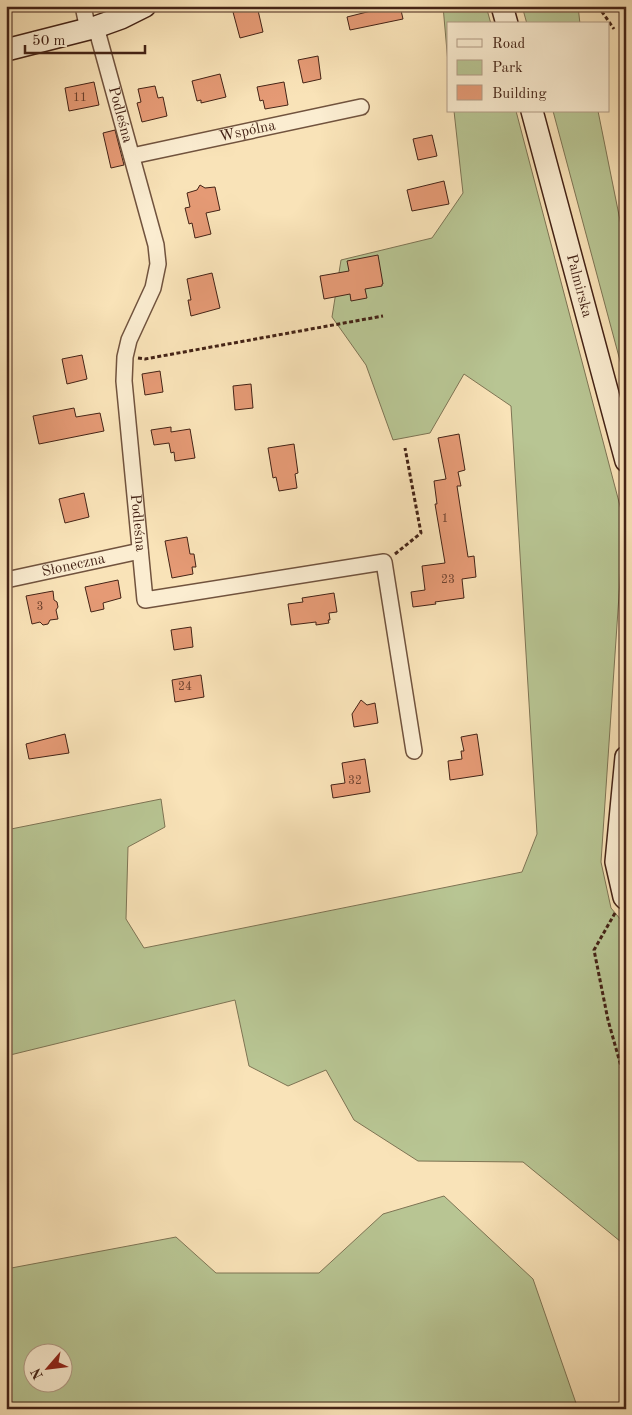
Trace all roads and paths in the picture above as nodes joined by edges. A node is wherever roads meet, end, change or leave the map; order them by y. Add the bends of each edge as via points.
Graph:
1 (83, 6) edge
2 (145, 6) edge
3 (502, 6) edge
4 (598, 6) edge
5 (506, 22) edge
6 (609, 22) edge
7 (610, 23) edge
8 (92, 28) junction
9 (614, 29) dead end
10 (6, 50) edge
11 (361, 107) dead end
12 (532, 112) edge
13 (132, 156) junction
14 (383, 316) dead end
15 (125, 357) junction
16 (405, 448) dead end
17 (626, 461) edge
18 (140, 551) junction
19 (384, 562) junction
20 (6, 580) edge
21 (414, 751) dead end
22 (626, 757) edge
23 (625, 898) edge
24 (626, 1084) edge

1 - 8 street, Podleśna
2 - 8 street
3 - 5 street
4 - 6 path
7 - 9 path
8 - 10 street
8 - 13 street, Podleśna
11 - 13 street, Wspólna
12 - 17 street, Palmirska
13 - 15 street, Podleśna via 156,244 158,264 153,288 129,340
14 - 15 path via 145,359
15 - 18 street, Podleśna via 124,381
16 - 19 path via 421,533
18 - 19 street, Podleśna via 145,600
18 - 20 street, Słoneczna
19 - 21 street
22 - 23 street via 616,862
23 - 24 path via 594,950 608,1020

